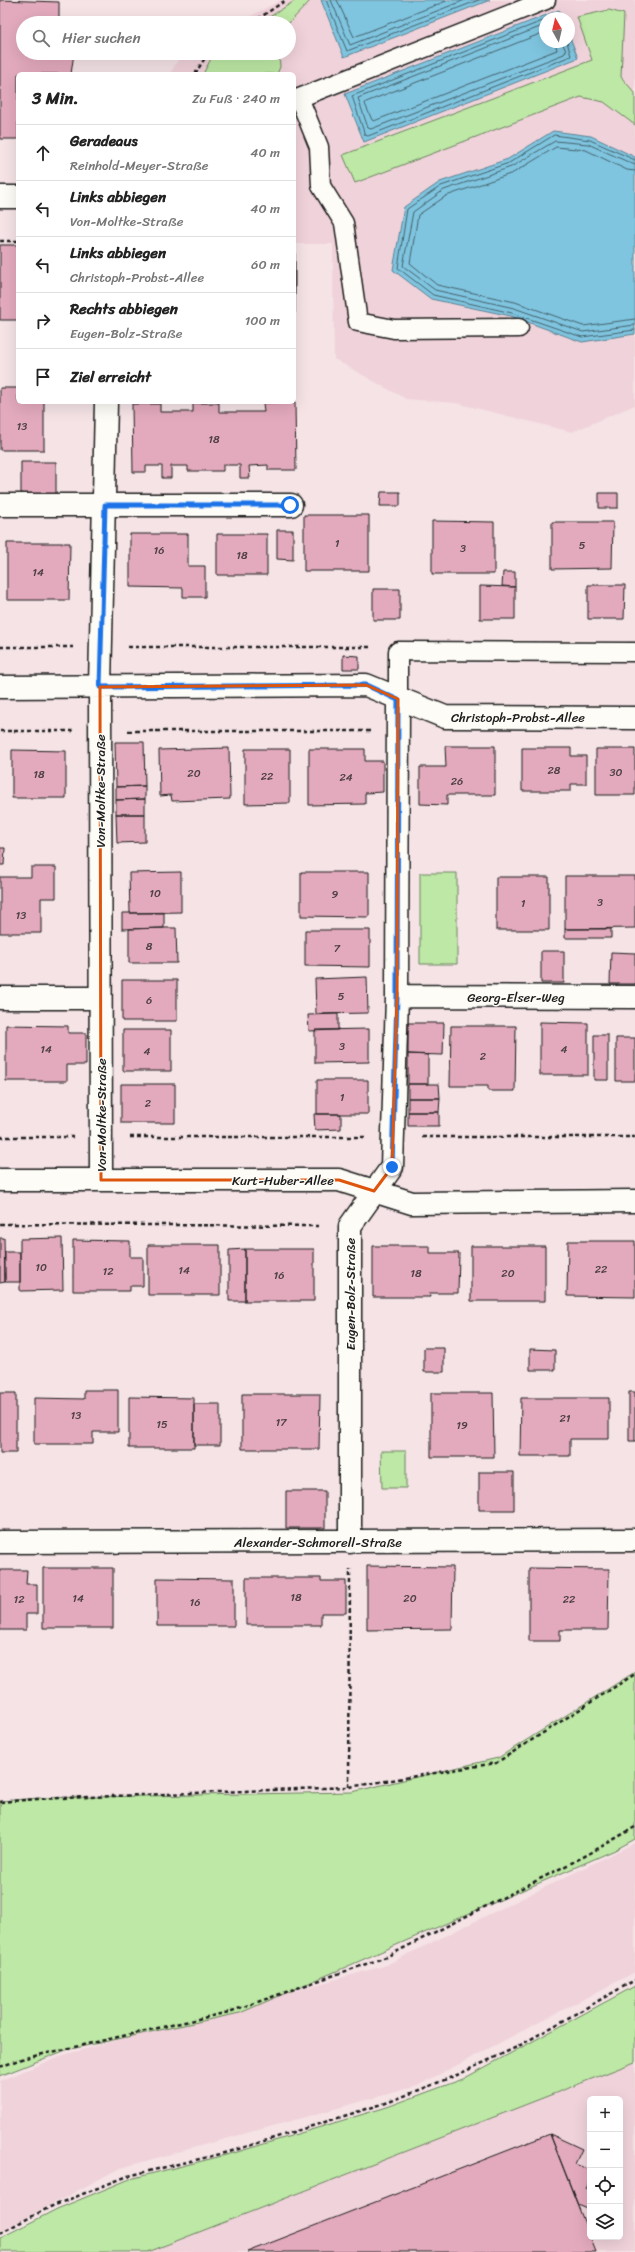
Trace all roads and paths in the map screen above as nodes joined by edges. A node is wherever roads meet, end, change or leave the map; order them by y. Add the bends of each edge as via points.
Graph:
1 (286, 0) edge
2 (546, 0) edge
3 (262, 16) edge
4 (204, 60) edge
5 (196, 72) edge
6 (297, 99) edge
7 (0, 197) edge
8 (16, 197) edge
9 (0, 241) edge
10 (16, 241) edge
11 (519, 328) dead end
12 (106, 404) edge
13 (0, 505) edge
14 (105, 505) junction
15 (290, 505) dead end
16 (0, 647) edge
17 (102, 647) junction
18 (398, 651) junction
19 (635, 652) edge
20 (0, 687) edge
21 (100, 687) junction
22 (398, 700) junction
23 (635, 718) edge
24 (0, 731) edge
25 (100, 731) junction
26 (398, 731) junction
27 (397, 996) junction
28 (635, 997) edge
29 (0, 998) edge
30 (100, 998) junction
31 (0, 1137) edge
32 (101, 1137) junction
33 (392, 1137) junction
34 (635, 1137) edge
35 (0, 1180) edge
36 (101, 1180) junction
37 (374, 1191) junction
38 (635, 1201) edge
39 (0, 1224) edge
40 (350, 1226) junction
41 (635, 1540) edge
42 (0, 1542) edge
43 (350, 1542) junction
44 (635, 1674) edge
45 (349, 1787) junction
46 (0, 1802) edge
47 (635, 1828) edge
48 (635, 1980) edge
49 (0, 2067) edge
50 (0, 2233) edge

1 - 3 path
2 - 6 lane
4 - 5 path
6 - 11 lane via 319,147 321,186 344,223 358,322 394,329
7 - 8 street
9 - 10 path
12 - 14 street, Von-Moltke-Straße
13 - 14 street
14 - 15 street
14 - 17 street, Von-Moltke-Straße
16 - 17 path
17 - 18 path via 371,647
17 - 21 street, Von-Moltke-Straße
18 - 19 lane
18 - 22 lane
20 - 21 street, Christoph-Probst-Allee
21 - 22 street, Christoph-Probst-Allee via 366,685
21 - 25 street, Von-Moltke-Straße
22 - 23 street, Christoph-Probst-Allee via 445,717
22 - 26 street, Eugen-Bolz-Straße
24 - 25 path
25 - 26 path
25 - 30 street, Von-Moltke-Straße
26 - 27 street, Eugen-Bolz-Straße
27 - 28 street, Georg-Elser-Weg
27 - 33 street, Eugen-Bolz-Straße
29 - 30 street
30 - 32 street, Von-Moltke-Straße
31 - 32 path
32 - 33 path
32 - 36 street, Von-Moltke-Straße
33 - 34 path
33 - 37 street, Eugen-Bolz-Straße via 392,1167
35 - 36 street, Kurt-Huber-Allee
36 - 37 street, Kurt-Huber-Allee via 339,1180
37 - 38 street, Kurt-Huber-Allee via 412,1203
37 - 40 street, Eugen-Bolz-Straße
39 - 40 path
40 - 43 street, Eugen-Bolz-Straße
41 - 43 street, Alexander-Schmorell-Straße
42 - 43 street, Alexander-Schmorell-Straße
43 - 45 path
44 - 45 path via 496,1763
45 - 46 path
47 - 49 path via 386,1957 229,2012 21,2059
48 - 50 path via 516,2047 457,2075 389,2102 229,2152 128,2176 50,2207

